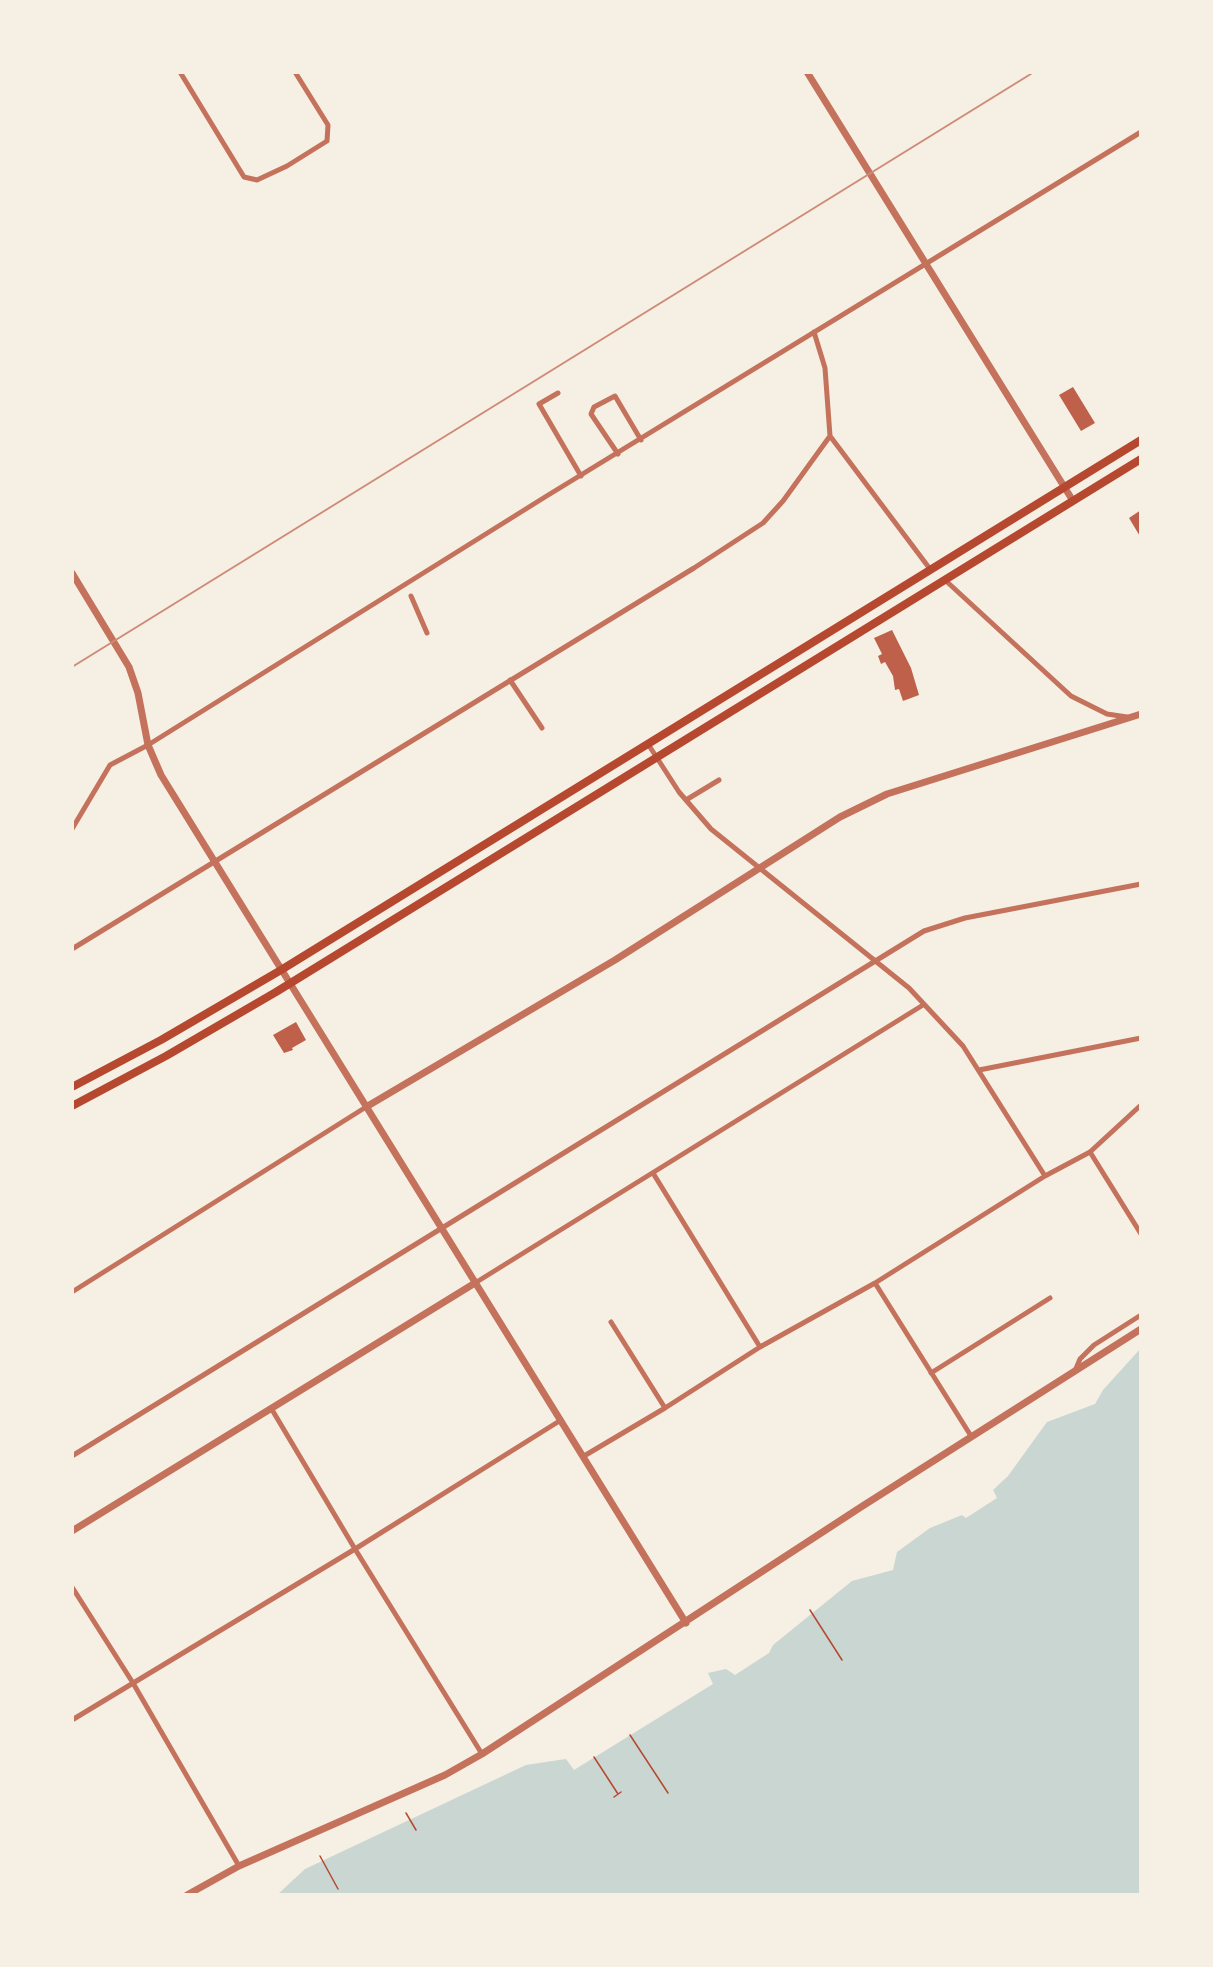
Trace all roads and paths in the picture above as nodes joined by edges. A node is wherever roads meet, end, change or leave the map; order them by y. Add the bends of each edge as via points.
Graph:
1 (180, 72) edge
2 (295, 72) edge
3 (807, 72) edge
4 (1140, 133) edge
5 (926, 265) junction
6 (814, 332) junction
7 (558, 393) dead end
8 (830, 436) junction
9 (641, 440) junction
10 (1141, 440) edge
11 (618, 454) junction
12 (1141, 459) edge
13 (581, 477) junction
14 (1064, 487) junction
15 (1073, 501) junction
16 (930, 569) junction
17 (72, 573) edge
18 (945, 580) junction
19 (80, 586) junction
20 (72, 591) edge
21 (411, 596) dead end
22 (428, 633) dead end
23 (510, 680) junction
24 (1141, 714) edge
25 (1128, 718) junction
26 (542, 728) dead end
27 (648, 744) junction
28 (148, 745) junction
29 (657, 758) junction
30 (719, 780) dead end
31 (686, 800) junction
32 (72, 829) edge
33 (214, 861) junction
34 (758, 868) junction
35 (1141, 884) edge
36 (72, 949) edge
37 (875, 960) junction
38 (281, 970) junction
39 (290, 984) junction
40 (923, 1005) junction
41 (1141, 1038) edge
42 (979, 1070) junction
43 (72, 1087) edge
44 (1141, 1105) edge
45 (72, 1106) edge
46 (366, 1107) junction
47 (1090, 1152) junction
48 (653, 1173) junction
49 (1045, 1176) junction
50 (442, 1229) junction
51 (1141, 1234) edge
52 (475, 1282) junction
53 (875, 1283) junction
54 (72, 1292) edge
55 (1050, 1298) dead end
56 (1141, 1315) edge
57 (610, 1322) dead end
58 (1141, 1329) edge
59 (760, 1347) junction
60 (1075, 1371) junction
61 (931, 1373) junction
62 (271, 1408) junction
63 (665, 1408) junction
64 (561, 1420) junction
65 (971, 1436) junction
66 (72, 1456) edge
67 (584, 1456) junction
68 (72, 1531) edge
69 (355, 1549) junction
70 (72, 1587) edge
71 (810, 1610) dead end
72 (686, 1623) junction
73 (842, 1660) dead end
74 (132, 1683) junction
75 (72, 1720) edge
76 (630, 1735) dead end
77 (482, 1754) junction
78 (594, 1757) dead end
79 (621, 1792) dead end
80 (668, 1793) dead end
81 (618, 1794) junction
82 (614, 1797) dead end
83 (406, 1813) dead end
84 (416, 1830) dead end
85 (320, 1856) dead end
86 (239, 1866) junction
87 (338, 1889) dead end
88 (187, 1895) edge

1 - 2 street via 244,177 257,180 327,141 327,124
3 - 5 street
4 - 5 street
5 - 6 street
5 - 14 street
6 - 8 street via 825,368
6 - 9 street
7 - 13 street via 538,404
8 - 16 street
8 - 23 street via 763,523
9 - 11 street
9 - 11 street via 615,396 594,407 591,414
10 - 14 main road
11 - 13 street
12 - 15 main road
13 - 28 street
14 - 15 street
14 - 16 main road
15 - 18 main road
16 - 27 main road
17 - 19 street
18 - 25 street via 1071,696 1107,714
18 - 29 main road
19 - 20 street
19 - 28 street via 115,640 133,677
21 - 22 street
23 - 26 street
23 - 33 street
24 - 25 street
25 - 34 street via 887,794 840,817
27 - 29 street
27 - 38 main road
28 - 32 street via 110,765
28 - 33 street via 161,775
29 - 31 street
29 - 39 main road
30 - 31 street
31 - 34 street via 711,829
33 - 36 street
33 - 38 street
34 - 37 street
34 - 46 street via 615,960
35 - 37 street via 965,918 924,931
37 - 40 street
37 - 50 street
38 - 39 street
38 - 43 main road
39 - 45 main road
39 - 46 street
40 - 42 street via 963,1046
40 - 48 street
41 - 42 street
42 - 49 street
44 - 47 street
46 - 50 street
46 - 54 street
47 - 49 street
47 - 51 street
48 - 52 street
48 - 59 street
49 - 53 street
50 - 52 street
50 - 66 street
52 - 62 street
52 - 64 street
53 - 59 street
53 - 61 street
55 - 61 street
56 - 60 street via 1094,1345 1080,1359
57 - 63 street
58 - 60 street
59 - 63 street
60 - 65 street
61 - 65 street
62 - 68 street
62 - 69 street
63 - 67 street
64 - 67 street
64 - 69 street
65 - 72 street
67 - 72 street
69 - 74 street
69 - 77 street
70 - 74 street
71 - 73 path
72 - 77 street
74 - 75 street
74 - 86 street
76 - 80 path
77 - 86 street
78 - 81 path
79 - 81 path
81 - 82 path
83 - 84 path
85 - 87 path
86 - 88 street

